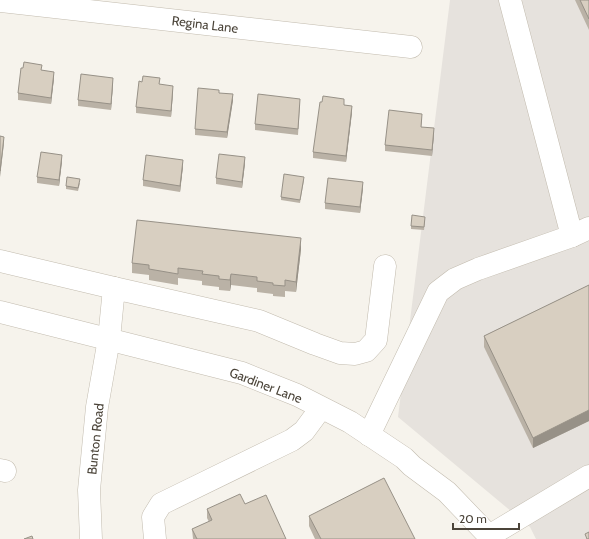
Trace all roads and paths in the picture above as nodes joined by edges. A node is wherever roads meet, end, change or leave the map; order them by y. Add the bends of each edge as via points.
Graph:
1 (510, 0) edge
2 (0, 1) edge
3 (411, 47) dead end
4 (580, 232) edge
5 (0, 261) edge
6 (385, 266) dead end
7 (114, 288) junction
8 (0, 312) edge
9 (110, 339) junction
10 (321, 408) junction
11 (369, 434) junction
12 (589, 476) edge
13 (491, 538) edge
14 (91, 539) edge
15 (155, 539) edge

1 - 4 street
2 - 3 street, Regina Lane
4 - 11 street via 478,269 455,279 438,292
5 - 7 street
6 - 7 street via 376,340 366,351 355,354 340,353 259,321
7 - 9 street, Bunton Road
8 - 9 street, Gardiner Lane
9 - 10 street, Gardiner Lane via 242,373 297,395
9 - 14 street, Bunton Road via 97,407 91,476
10 - 11 street, Gardiner Lane
10 - 15 street via 304,431 292,440 161,504 153,517
11 - 13 street, Gardiner Lane via 447,492
12 - 13 street

